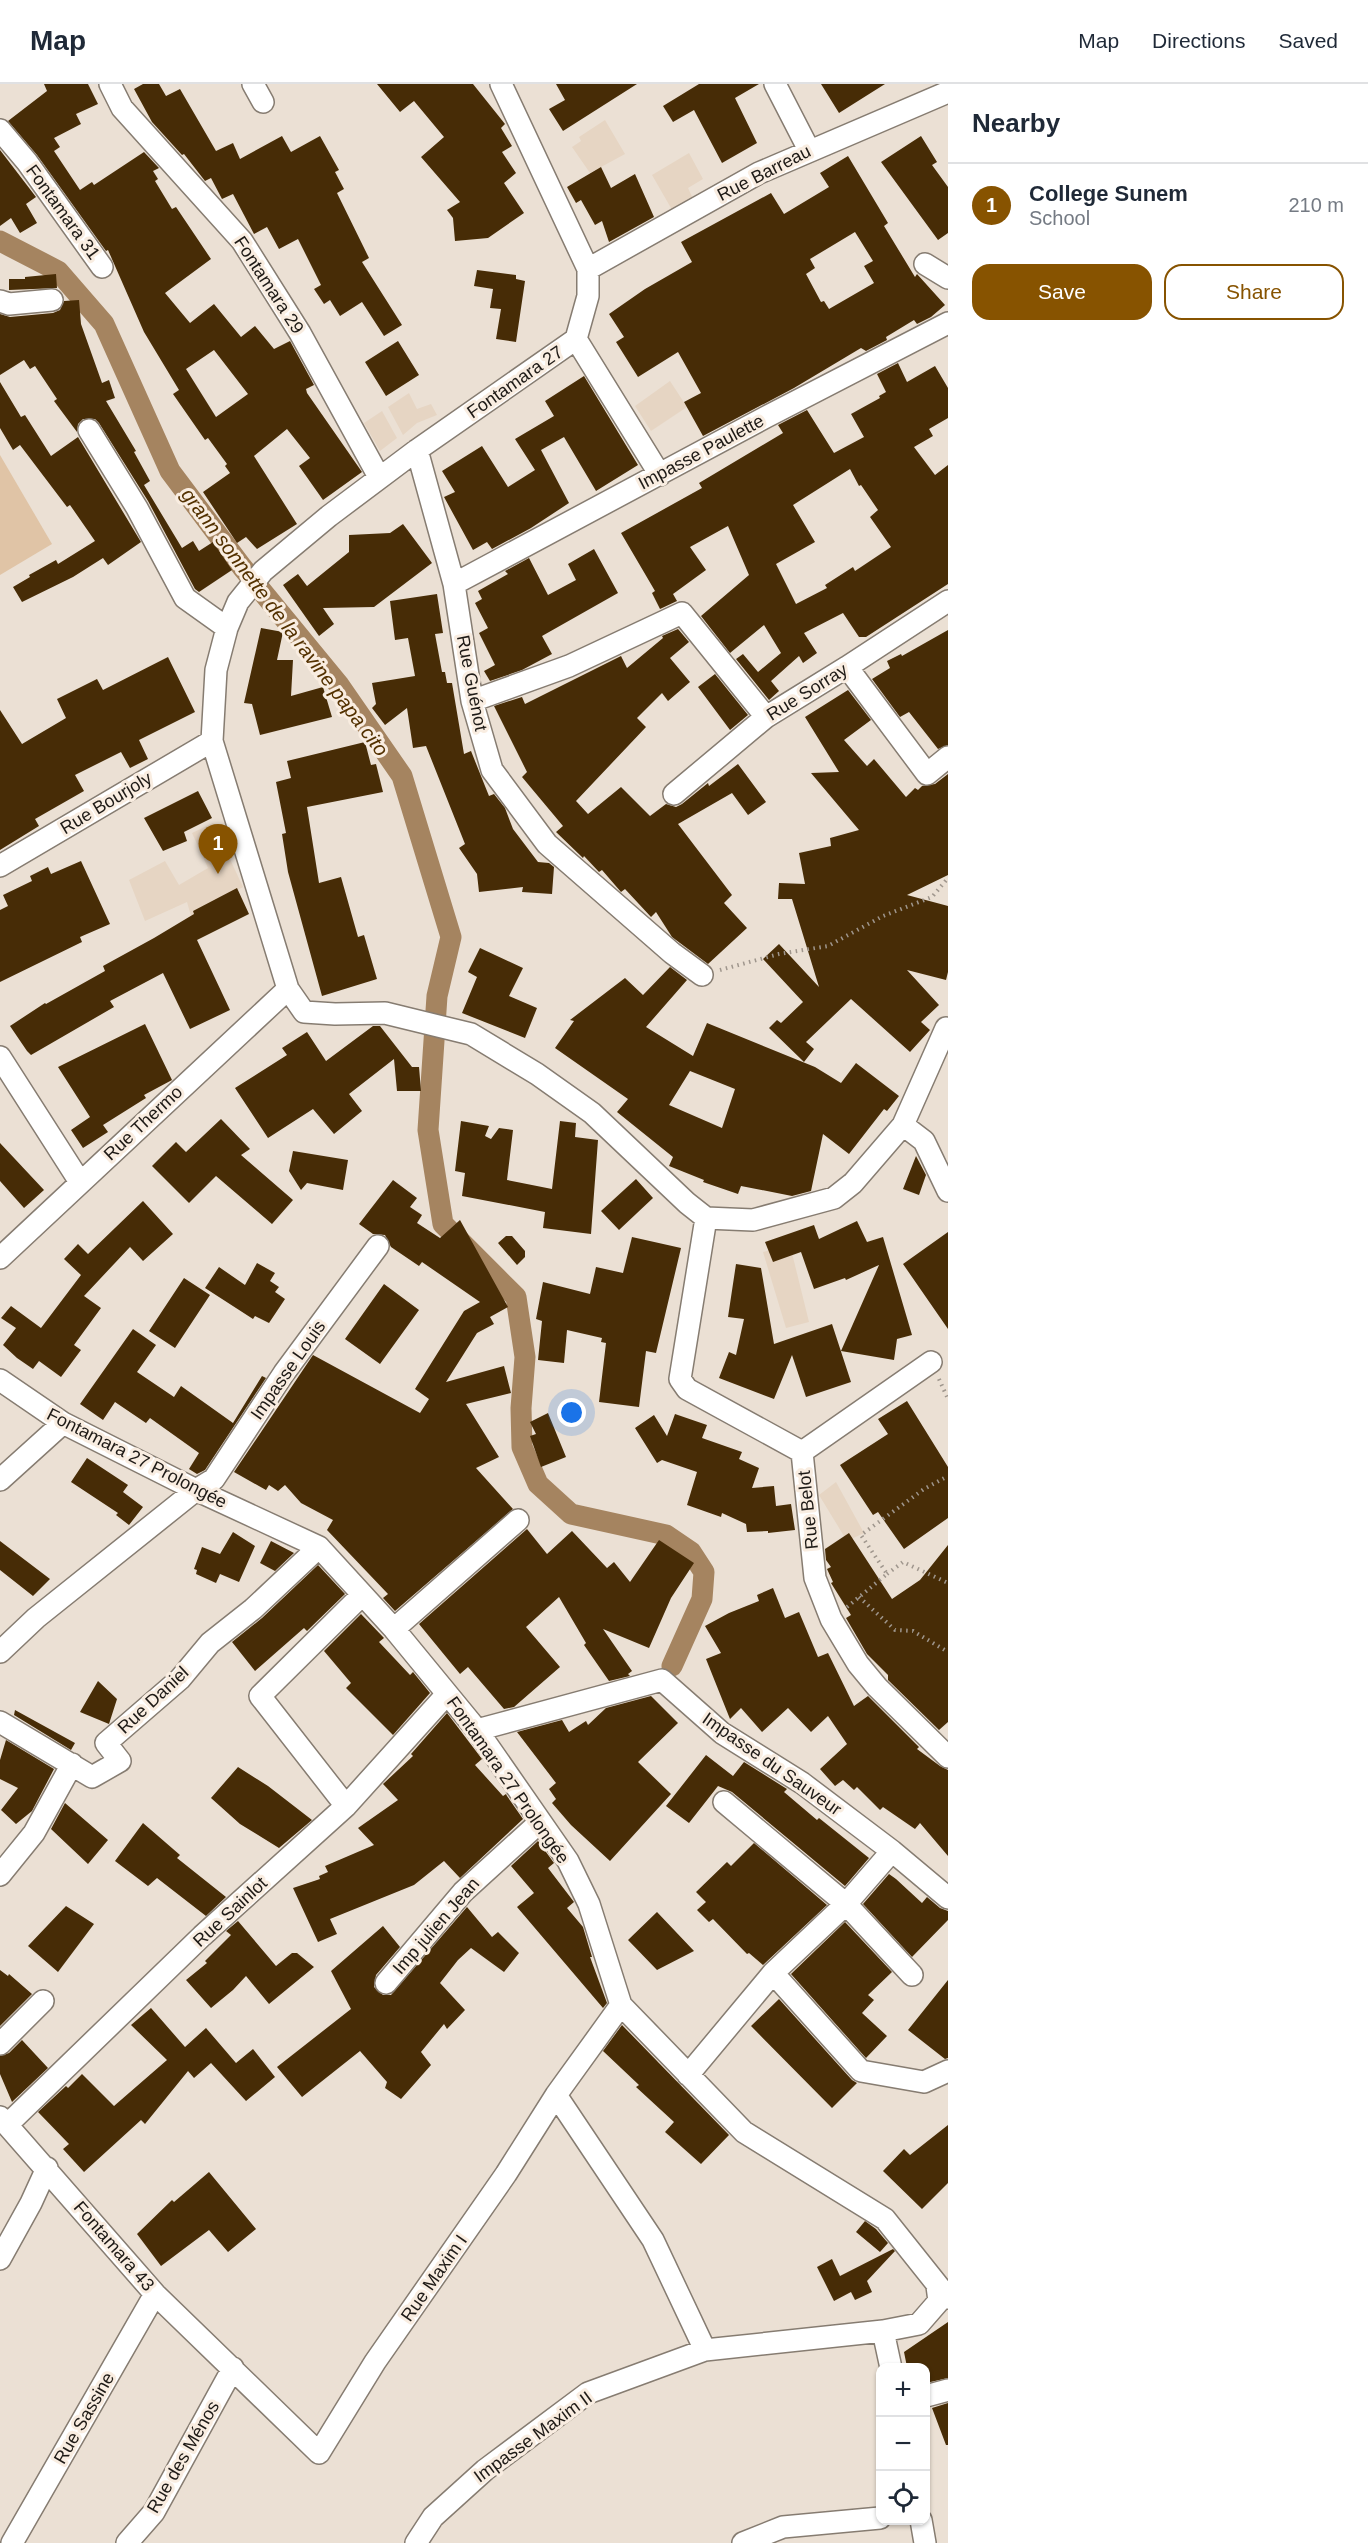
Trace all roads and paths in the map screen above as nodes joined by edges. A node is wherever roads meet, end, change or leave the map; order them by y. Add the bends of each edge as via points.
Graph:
1 (110, 84) edge
2 (501, 84) edge
3 (775, 84) edge
4 (948, 92) edge
5 (0, 130) edge
6 (808, 150) junction
7 (925, 264) dead end
8 (102, 267) dead end
9 (588, 269) junction
10 (948, 278) edge
11 (52, 300) dead end
12 (0, 301) edge
13 (948, 323) edge
14 (576, 339) junction
15 (89, 430) dead end
16 (417, 450) junction
17 (660, 475) junction
18 (380, 477) junction
19 (454, 584) junction
20 (948, 601) edge
21 (227, 627) junction
22 (847, 668) junction
23 (471, 701) junction
24 (766, 717) junction
25 (212, 741) junction
26 (948, 757) edge
27 (674, 794) dead end
28 (0, 866) edge
29 (948, 878) edge
30 (702, 975) joint
31 (288, 989) junction
32 (946, 1028) dead end
33 (0, 1058) edge
34 (903, 1125) junction
35 (80, 1182) junction
36 (948, 1191) edge
37 (706, 1218) junction
38 (378, 1246) dead end
39 (0, 1258) edge
40 (931, 1362) dead end
41 (0, 1380) edge
42 (63, 1423) junction
43 (802, 1452) junction
44 (948, 1476) edge
45 (0, 1480) edge
46 (196, 1490) junction
47 (518, 1520) dead end
48 (319, 1547) junction
49 (886, 1574) junction
50 (948, 1583) edge
51 (363, 1595) junction
52 (859, 1598) junction
53 (831, 1619) junction
54 (394, 1629) junction
55 (0, 1652) edge
56 (948, 1652) edge
57 (447, 1694) junction
58 (0, 1722) edge
59 (477, 1730) junction
60 (948, 1757) edge
61 (72, 1764) junction
62 (724, 1802) dead end
63 (346, 1806) junction
64 (540, 1822) junction
65 (891, 1851) junction
66 (0, 1875) edge
67 (948, 1898) edge
68 (846, 1904) junction
69 (773, 1973) junction
70 (912, 1975) dead end
71 (386, 1983) dead end
72 (43, 2001) dead end
73 (621, 2005) junction
74 (0, 2044) edge
75 (948, 2071) edge
76 (688, 2075) junction
77 (556, 2095) junction
78 (4, 2121) edge
79 (47, 2168) junction
80 (0, 2259) edge
81 (942, 2292) edge
82 (155, 2294) junction
83 (883, 2331) junction
84 (705, 2350) junction
85 (890, 2363) edge
86 (233, 2368) junction
87 (948, 2390) edge
88 (930, 2395) edge
89 (876, 2518) edge
90 (922, 2525) edge
91 (12, 2543) edge
92 (127, 2543) edge
93 (416, 2543) edge
94 (743, 2543) edge
95 (925, 2543) edge

1 - 18 street, Fontamara 29 via 122,108 242,241 300,333
2 - 9 street, Fontamara 27
3 - 6 street
4 - 6 street, Rue Barreau
5 - 8 street, Fontamara 31
6 - 9 street, Rue Barreau via 759,173
7 - 10 street
9 - 14 street, Fontamara 27 via 588,296
11 - 12 street via 9,304
13 - 17 street, Impasse Paulette
14 - 16 street, Fontamara 27
14 - 17 street
15 - 21 street via 185,598
16 - 18 street, Fontamara 27
16 - 19 street, Rue Guénot
17 - 19 street, Impasse Paulette
18 - 21 street, Fontamara 27 via 262,571 238,602
19 - 23 street, Rue Guénot
20 - 22 street, Rue Sorray
21 - 25 street via 216,670
22 - 24 street, Rue Sorray
22 - 26 street via 927,774
23 - 24 street via 568,666 682,613
23 - 30 street, Rue Guénot via 492,770 547,844
24 - 27 street, Rue Sorray
25 - 28 street, Rue Bourjoly
25 - 31 street
29 - 30 path via 932,897 883,916 828,946 779,954
31 - 35 street, Rue Thermo
31 - 37 street via 304,1012 385,1013 471,1034 592,1113
32 - 34 street
33 - 35 street
34 - 36 street via 924,1141
34 - 37 street via 853,1183 834,1198 753,1220
35 - 39 street, Rue Thermo
37 - 43 street, Rue Belot via 680,1379 687,1389
38 - 46 street, Impasse Louis via 284,1373 214,1479
40 - 43 street
41 - 42 street, Fontamara 27 Prolongée
42 - 45 street
42 - 46 street, Fontamara 27 Prolongée
43 - 53 street, Rue Belot via 815,1578
44 - 49 path via 861,1535
46 - 48 street, Fontamara 27 Prolongée
46 - 55 street via 36,1618
47 - 54 street
48 - 51 street, Fontamara 27 Prolongée
48 - 61 street, Rue Daniel via 210,1643 180,1679 106,1743 120,1761 92,1777
49 - 50 path via 903,1562
49 - 52 path
51 - 54 street, Fontamara 27 Prolongée
51 - 63 street via 260,1696
52 - 53 path
52 - 56 path via 896,1630 913,1631
53 - 60 street, Rue Belot via 877,1687
54 - 57 street, Fontamara 27 Prolongée
57 - 59 street, Fontamara 27 Prolongée
57 - 63 street, Rue Sainlot
58 - 61 street, Rue Daniel
59 - 64 street, Fontamara 27 Prolongée
59 - 65 street, Impasse du Sauveur via 663,1680 722,1733 802,1783
61 - 66 street via 34,1833
62 - 68 street
63 - 78 street, Rue Sainlot
64 - 71 street, Imp julien Jean via 463,1892
64 - 73 street, Fontamara 27 Prolongée via 568,1861 589,1904
65 - 67 street, Impasse du Sauveur
65 - 68 street
68 - 69 street
68 - 70 street
69 - 75 street via 861,2071 924,2082
69 - 76 street
72 - 74 street
73 - 76 street, Fontamara 27 Prolongée
73 - 77 street, Rue Maxim I
76 - 81 street, Fontamara 27 Prolongée via 744,2132 885,2218
77 - 84 street via 653,2240
77 - 86 street, Rue Maxim I via 375,2362 319,2453
78 - 79 street, Fontamara 43
79 - 80 street
79 - 82 street, Fontamara 43
81 - 83 street, Impasse Maxim II via 919,2324
82 - 86 street, Fontamara 43
82 - 91 street, Rue Sassine
83 - 84 street, Impasse Maxim II
83 - 85 street
84 - 93 street, Impasse Maxim II via 588,2393 485,2470 433,2517
86 - 92 street, Rue des Ménos via 154,2512
87 - 88 street
89 - 94 street via 783,2527
90 - 95 street

